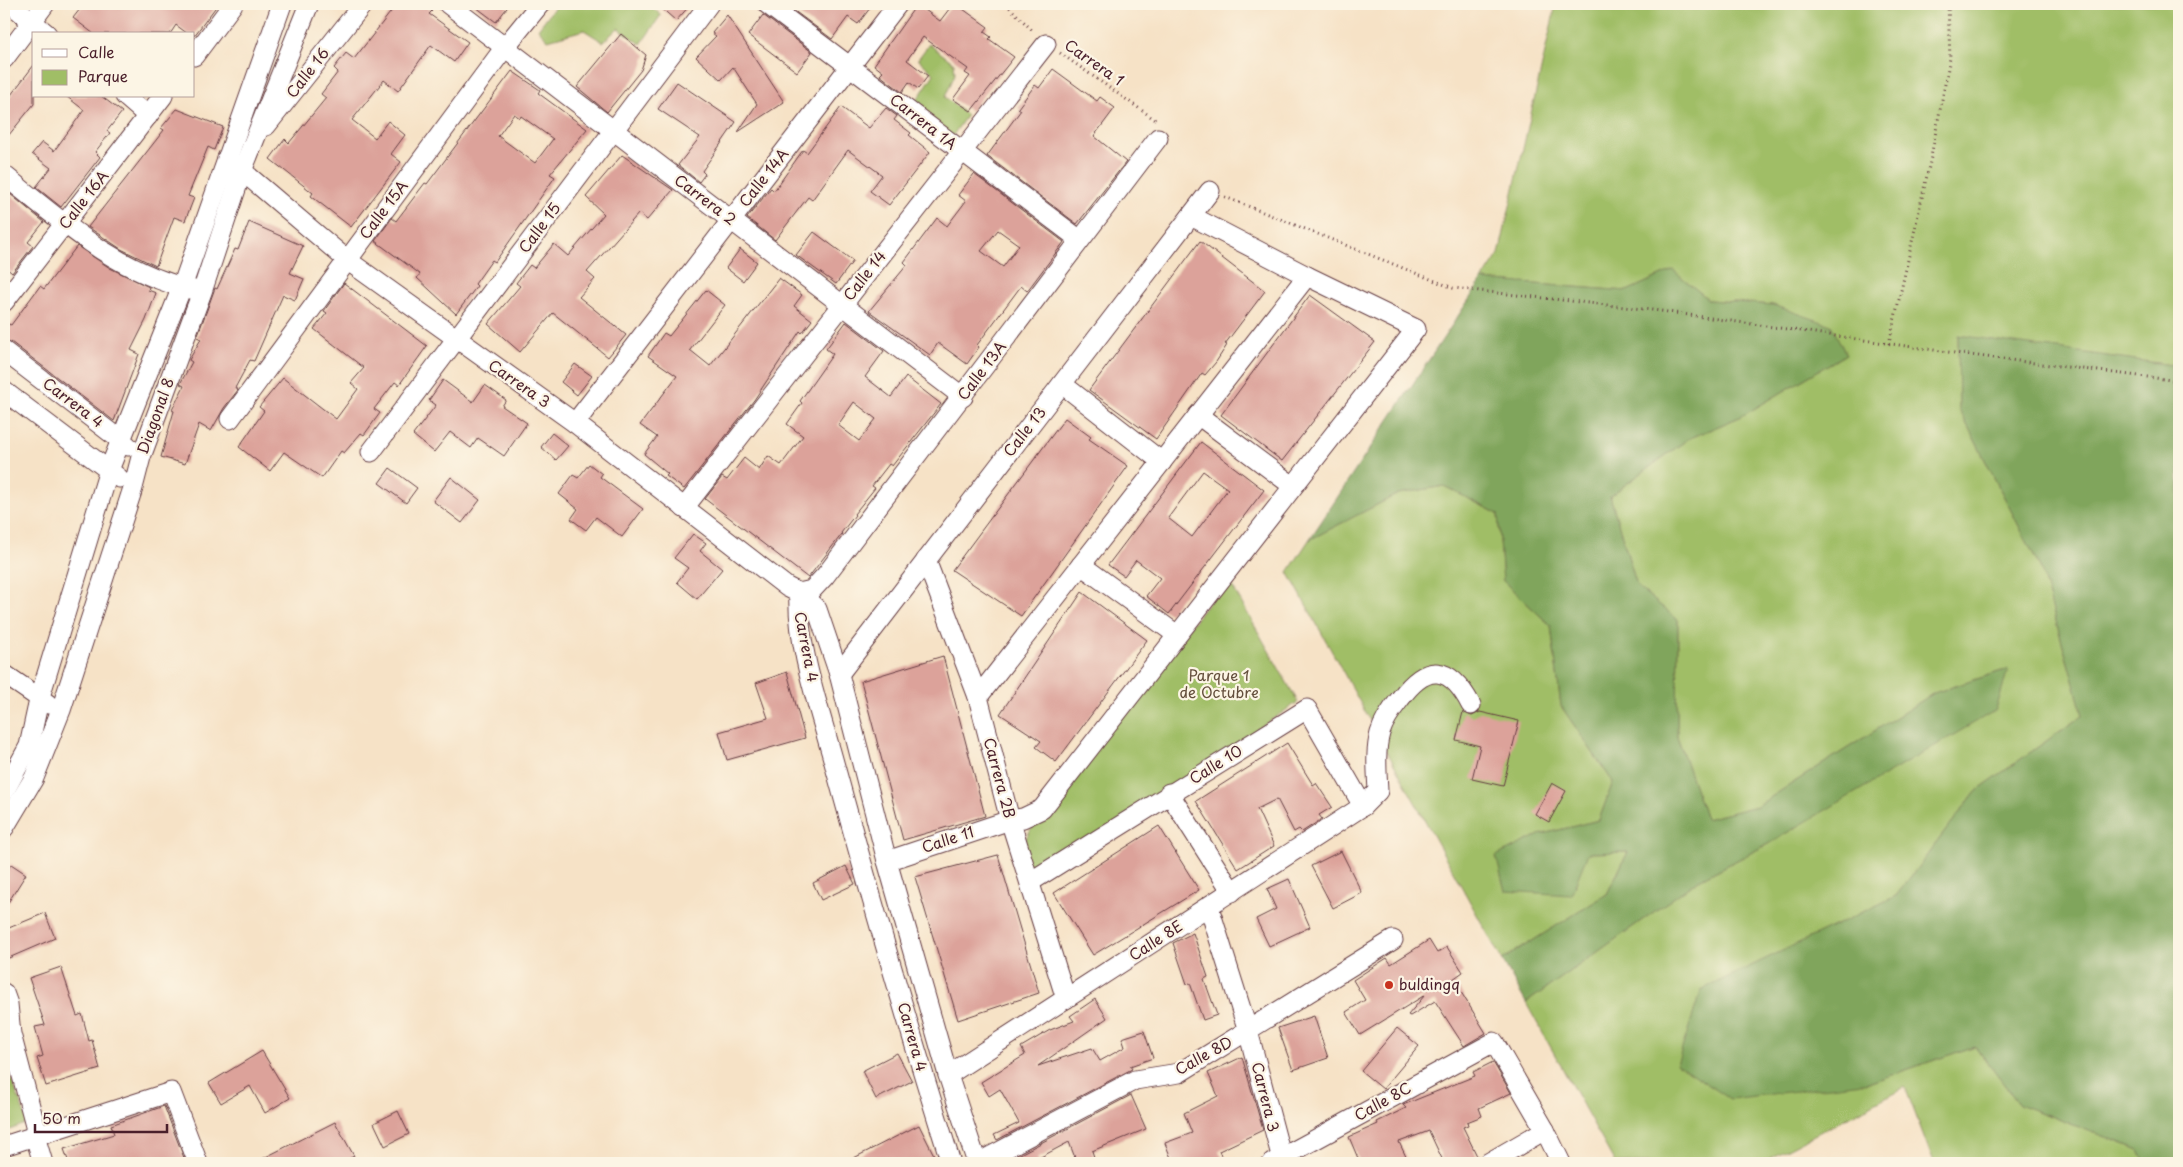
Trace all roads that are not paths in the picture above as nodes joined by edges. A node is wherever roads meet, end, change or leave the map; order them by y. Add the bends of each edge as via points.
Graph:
1 (11, 4) edge
2 (45, 4) edge
3 (233, 4) edge
4 (282, 4) edge
5 (308, 4) edge
6 (363, 4) edge
7 (448, 4) edge
8 (540, 4) edge
9 (709, 4) edge
10 (767, 4) edge
11 (898, 4) edge
12 (32, 21) junction
13 (46, 32) edge
14 (1046, 44) road end
15 (505, 47) junction
16 (195, 55) edge
17 (4, 59) edge
18 (850, 66) junction
19 (126, 98) edge
20 (162, 98) edge
21 (148, 116) junction
22 (614, 130) junction
23 (1158, 138) road end
24 (254, 142) junction
25 (961, 152) junction
26 (227, 158) junction
27 (242, 172) junction
28 (4, 175) edge
29 (1210, 191) road end
30 (1190, 216) junction
31 (732, 220) junction
32 (65, 224) junction
33 (1080, 240) junction
34 (347, 260) junction
35 (1307, 276) junction
36 (182, 287) junction
37 (202, 292) junction
38 (4, 302) edge
39 (842, 305) junction
40 (456, 339) junction
41 (4, 351) edge
42 (1062, 384) junction
43 (4, 391) edge
44 (963, 396) junction
45 (1198, 415) junction
46 (230, 418) dead end
47 (574, 423) junction
48 (120, 439) junction
49 (371, 452) dead end
50 (140, 457) junction
51 (1162, 462) junction
52 (109, 470) junction
53 (1293, 486) junction
54 (133, 488) junction
55 (684, 508) junction
56 (926, 560) junction
57 (1082, 565) junction
58 (798, 592) junction
59 (1177, 635) junction
60 (4, 674) edge
61 (839, 674) junction
62 (978, 697) junction
63 (39, 700) junction
64 (1471, 705) dead end
65 (61, 710) junction
66 (4, 792) edge
67 (1169, 794) junction
68 (1363, 806) junction
69 (1010, 820) junction
70 (4, 828) edge
71 (886, 861) junction
72 (1030, 882) junction
73 (1232, 892) junction
74 (1208, 907) junction
75 (1393, 940) dead end
76 (4, 993) edge
77 (1066, 999) junction
78 (1248, 1031) junction
79 (948, 1075) junction
80 (1545, 1130) junction
81 (35, 1136) junction
82 (4, 1146) edge
83 (1279, 1162) edge
84 (44, 1163) edge
85 (198, 1163) edge
86 (951, 1163) edge
87 (978, 1163) edge
88 (1488, 1163) edge
89 (1561, 1163) edge

1 - 12 street
2 - 12 street
3 - 16 street
4 - 26 street, Diagonal 8
5 - 24 street, Diagonal 8
6 - 24 street, Calle 16
7 - 15 street, Carrera 2
8 - 15 street, Calle 15A
9 - 22 street, Calle 15
10 - 18 street, Carrera 1A
11 - 18 street, Calle 14A
12 - 13 street
12 - 17 street
14 - 25 street, Calle 14
15 - 22 street, Carrera 2
15 - 34 street, Calle 15A
18 - 25 street, Carrera 1A
18 - 31 street, Calle 14A
19 - 21 street
20 - 21 street, Calle 16A
21 - 32 street, Calle 16A
22 - 31 street, Carrera 2
22 - 40 street, Calle 15
23 - 33 street, Calle 13A
24 - 27 street, Diagonal 8
25 - 33 street, Carrera 1A
25 - 39 street, Calle 14
26 - 27 street, Carrera 3
26 - 36 street, Diagonal 8
27 - 34 street, Carrera 3
27 - 37 street, Diagonal 8
28 - 32 street
29 - 30 street, Calle 13
30 - 35 street
30 - 42 street, Calle 13
31 - 39 street, Carrera 2
31 - 47 street, Calle 14A
32 - 36 street via 103,252 146,275
32 - 38 street, Calle 16A
33 - 44 street, Calle 13A
34 - 40 street, Carrera 3
34 - 46 street, Calle 15A
35 - 45 street
35 - 53 street, Calle 11 via 1416,329
36 - 37 street
36 - 48 street, Diagonal 8
37 - 50 street, Diagonal 8
39 - 44 street, Carrera 2
39 - 55 street, Calle 14
40 - 47 street, Carrera 3
40 - 49 street, Calle 15
41 - 48 street, Carrera 4
42 - 51 street
42 - 56 street, Calle 13
43 - 52 street
44 - 58 street, Calle 13A via 825,576 812,590
45 - 51 street
45 - 53 street
47 - 55 street, Carrera 3
48 - 50 street, Carrera 4
48 - 52 street, Diagonal 8
50 - 54 street, Diagonal 8
51 - 57 street
52 - 54 street
52 - 63 street, Diagonal 8
53 - 59 street, Calle 11
54 - 65 street, Diagonal 8
55 - 58 street, Carrera 3
56 - 61 street, Calle 13
56 - 62 street, Carrera 2B
57 - 59 street
57 - 62 street
58 - 61 street, Carrera 4 via 818,609
58 - 86 street, Carrera 4 via 797,618 814,689
59 - 69 street, Calle 11 via 1042,809
60 - 63 street
61 - 71 street, Carrera 4
62 - 69 street, Carrera 2B
63 - 65 street
63 - 66 street, Diagonal 8 via 29,746
64 - 68 street, Calle 8E via 1462,688 1450,677 1436,672 1422,676 1410,686 1386,718 1380,732 1378,791
65 - 70 street, Diagonal 8 via 34,778
67 - 68 street, Calle 10 via 1307,709
67 - 72 street, Calle 10
67 - 73 street
68 - 73 street, Calle 8E
69 - 71 street, Calle 11
69 - 72 street, Carrera 2B
71 - 79 street, Carrera 4
72 - 77 street, Carrera 2B
73 - 74 street, Calle 8E
74 - 77 street, Calle 8E
74 - 78 street, Carrera 3
75 - 78 street, Calle 8D
76 - 81 street
77 - 79 street, Calle 8E
78 - 83 street, Carrera 3
78 - 87 street, Calle 8D via 1179,1073 1136,1080
79 - 87 street, Carrera 4
80 - 83 street, Calle 8C via 1494,1042
80 - 88 street
80 - 89 street
81 - 82 street
81 - 84 street
81 - 85 street via 171,1092

